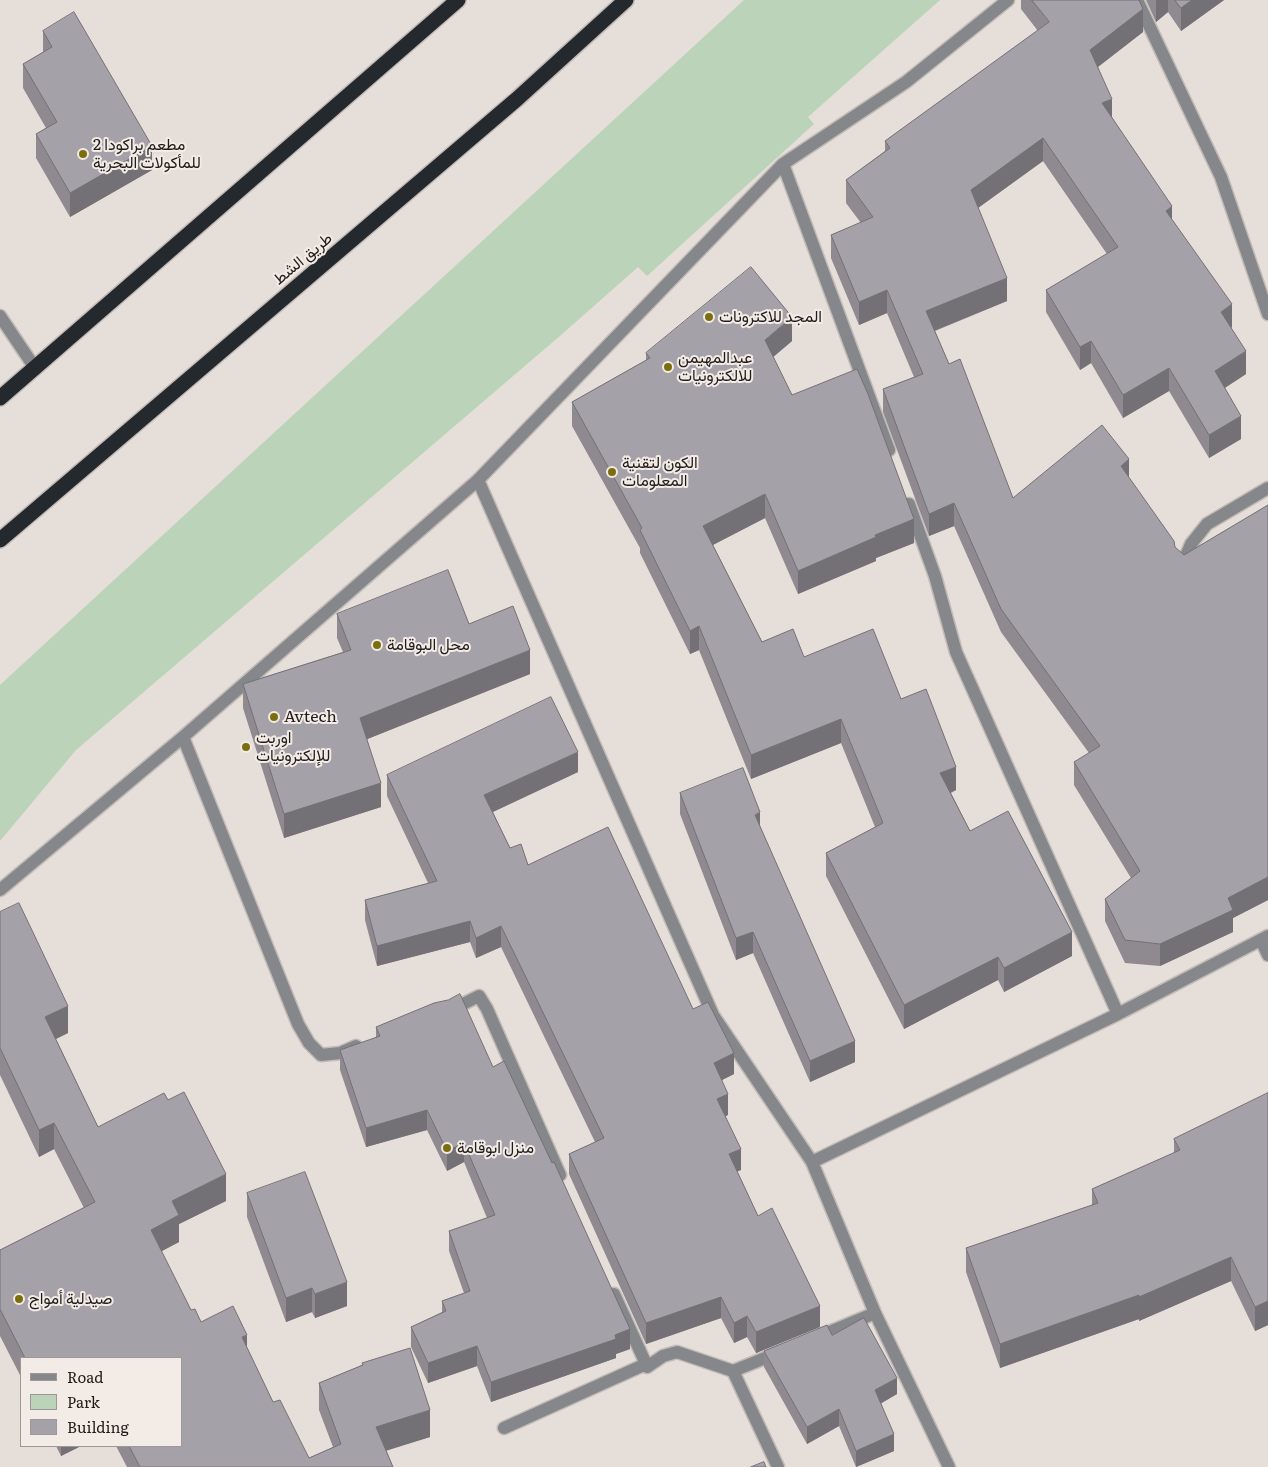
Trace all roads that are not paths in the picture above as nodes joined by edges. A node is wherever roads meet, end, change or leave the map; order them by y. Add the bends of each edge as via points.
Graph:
1 (458, 0) edge
2 (626, 0) edge
3 (1008, 0) edge
4 (1136, 0) edge
5 (783, 164) junction
6 (1268, 314) edge
7 (0, 316) edge
8 (35, 368) junction
9 (0, 398) edge
10 (894, 464) edge
11 (478, 480) junction
12 (1268, 488) edge
13 (904, 492) edge
14 (0, 540) edge
15 (1182, 565) edge
16 (182, 737) junction
17 (0, 890) edge
18 (1264, 938) edge
19 (1268, 954) edge
20 (439, 1014) edge
21 (1118, 1014) junction
22 (368, 1042) edge
23 (812, 1162) junction
24 (564, 1183) edge
25 (609, 1283) edge
26 (875, 1313) junction
27 (646, 1364) junction
28 (732, 1371) junction
29 (504, 1428) dead end
30 (778, 1467) edge
31 (949, 1467) edge

1 - 8 highway
2 - 14 highway, طريق الشط via 517,99
3 - 5 street via 906,82
4 - 6 street via 1222,177
5 - 10 street
5 - 11 street
7 - 8 street
8 - 9 highway
11 - 16 street
11 - 23 street via 713,1016
12 - 15 street via 1208,524 1191,544
13 - 21 street via 935,576 956,652
16 - 17 street
16 - 22 street via 308,1043 322,1055 340,1053
18 - 19 street
18 - 21 street
20 - 24 street via 479,996
21 - 23 street
23 - 26 street
25 - 27 street
26 - 28 street
26 - 31 street
27 - 28 street via 647,1368 663,1356 676,1352
27 - 29 street
28 - 30 street

